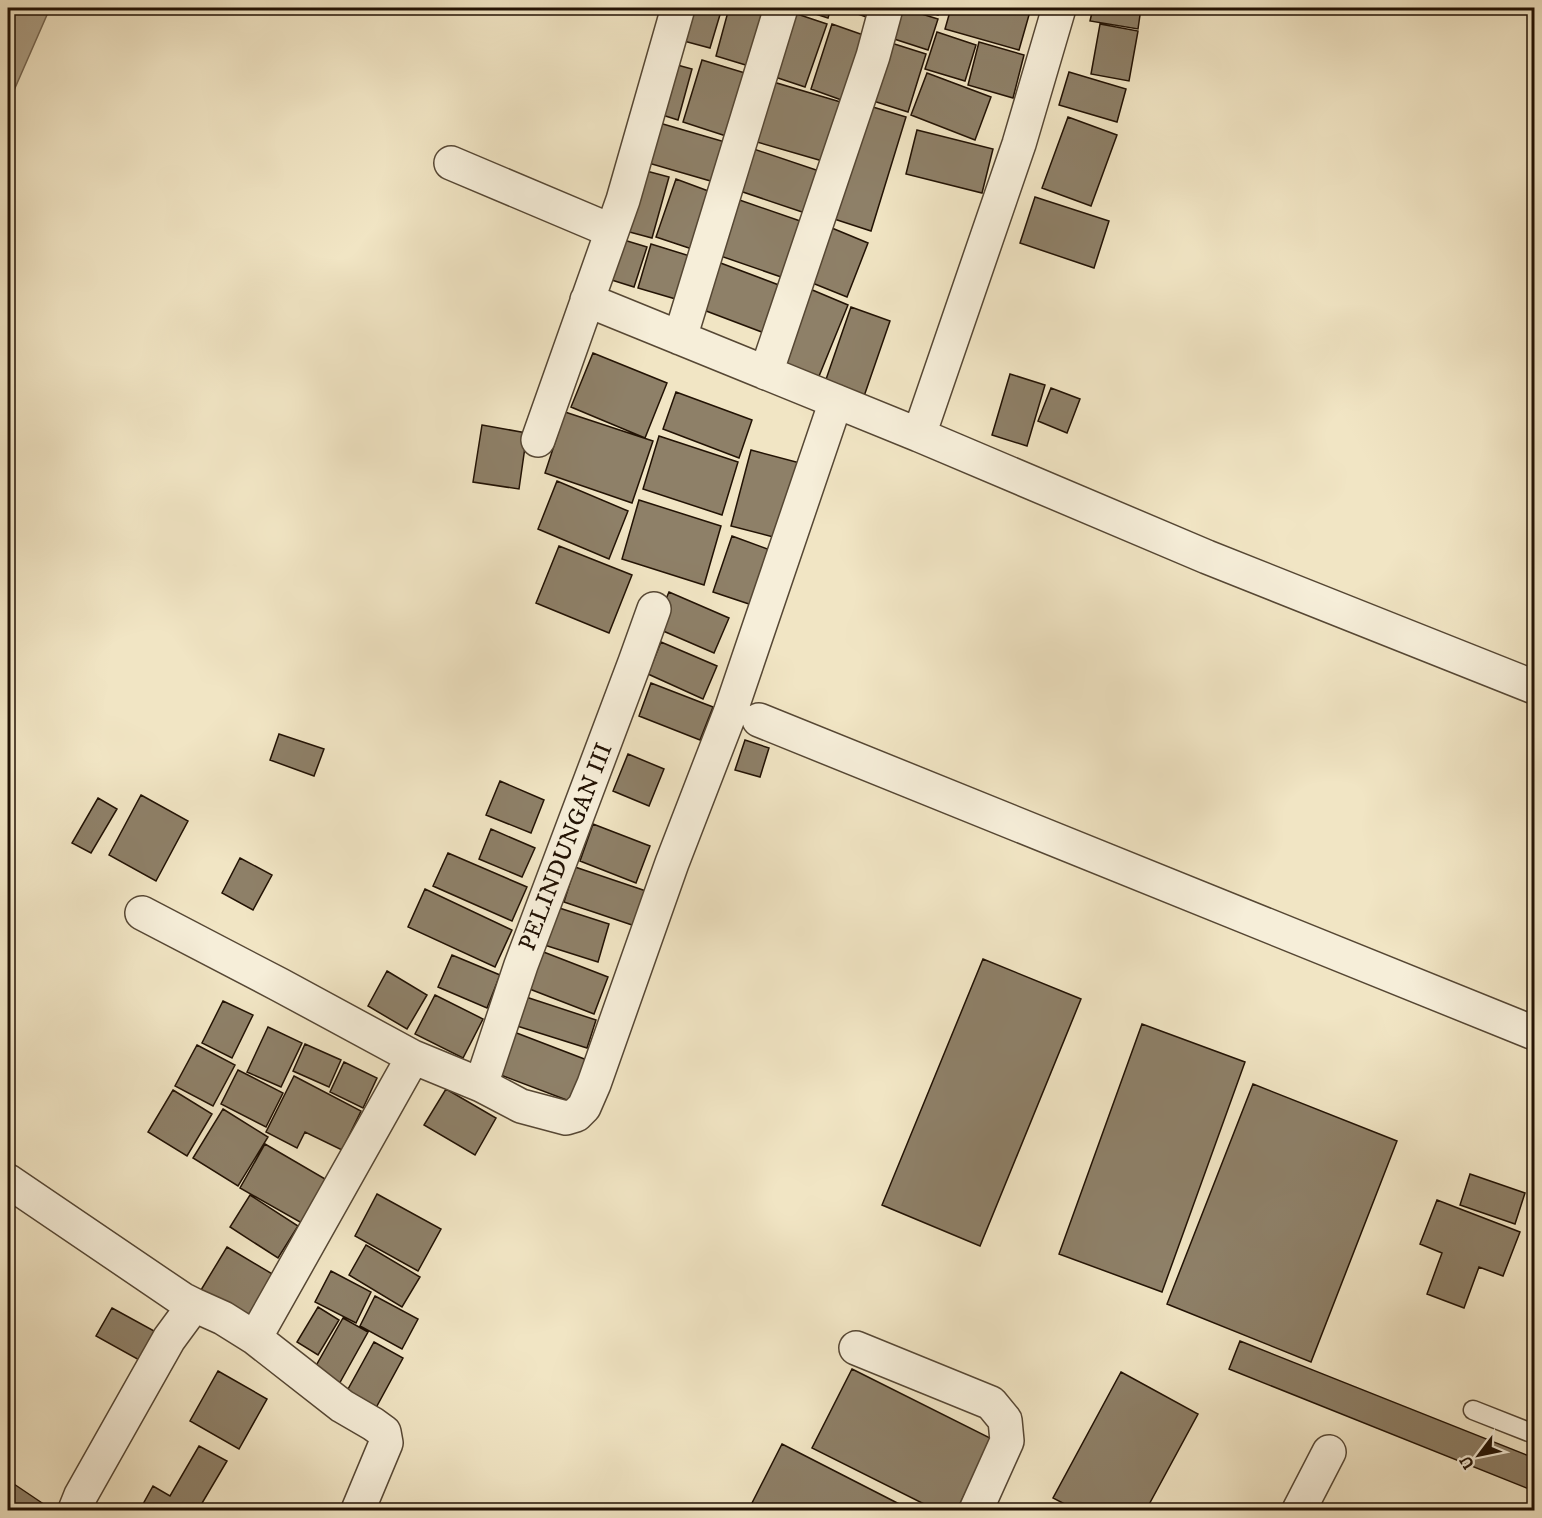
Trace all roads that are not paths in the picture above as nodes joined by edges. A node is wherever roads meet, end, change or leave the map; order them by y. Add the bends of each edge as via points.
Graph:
1 (678, 8) edge
2 (781, 8) edge
3 (886, 8) edge
4 (1059, 8) edge
5 (452, 163) dead end
6 (612, 231) junction
7 (587, 300) junction
8 (680, 338) junction
9 (766, 373) junction
10 (836, 401) junction
11 (919, 435) junction
12 (538, 440) dead end
13 (654, 609) dead end
14 (1534, 687) edge
15 (759, 720) dead end
16 (142, 913) dead end
17 (1534, 1033) edge
18 (413, 1058) junction
19 (481, 1086) junction
20 (8, 1181) edge
21 (194, 1305) junction
22 (255, 1338) junction
23 (856, 1348) dead end
24 (1473, 1410) dead end
25 (1534, 1434) edge
26 (1329, 1452) dead end
27 (75, 1510) edge
28 (358, 1510) edge
29 (976, 1510) edge
30 (1299, 1510) edge

1 - 6 street
2 - 8 street
3 - 9 street
4 - 11 street via 1019,144
5 - 6 street
6 - 7 street
7 - 8 street
7 - 12 street
8 - 9 street
9 - 10 street
10 - 11 street
10 - 19 street via 730,714 584,1107 566,1118 521,1106
11 - 14 street via 1207,557
13 - 19 street, PELINDUNGAN III via 521,965
15 - 17 street
16 - 18 street
18 - 19 street
18 - 22 street
20 - 21 street
21 - 22 street
21 - 27 street via 169,1339
22 - 28 street via 342,1406 384,1432 386,1443
23 - 29 street via 991,1403 1005,1420 1007,1441
24 - 25 lane
26 - 30 street

